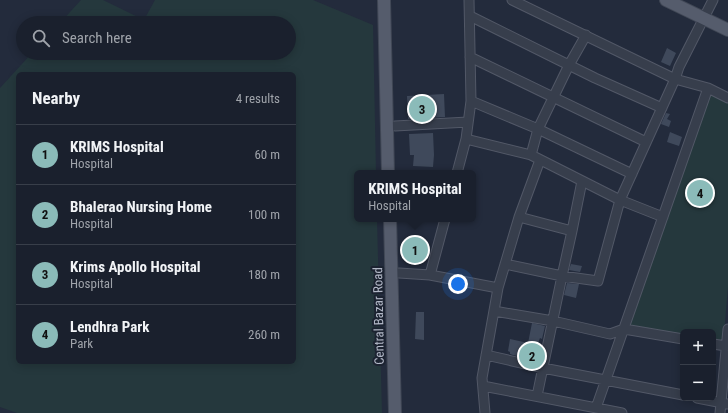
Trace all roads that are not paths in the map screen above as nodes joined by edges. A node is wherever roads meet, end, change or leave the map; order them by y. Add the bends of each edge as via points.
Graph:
1 (384, 0) edge
2 (392, 0) edge
3 (469, 0) edge
4 (512, 0) edge
5 (666, 0) edge
6 (683, 0) edge
7 (713, 0) edge
8 (705, 15) junction
9 (470, 16) junction
10 (728, 22) edge
11 (728, 30) edge
12 (586, 35) junction
13 (470, 56) junction
14 (569, 66) junction
15 (675, 78) junction
16 (708, 88) junction
17 (554, 97) junction
18 (728, 98) edge
19 (470, 101) junction
20 (662, 108) junction
21 (468, 122) junction
22 (395, 126) junction
23 (538, 129) junction
24 (466, 139) junction
25 (646, 142) junction
26 (531, 155) junction
27 (540, 160) junction
28 (388, 170) edge
29 (396, 170) edge
30 (458, 170) edge
31 (632, 174) junction
32 (582, 181) junction
33 (620, 200) junction
34 (519, 217) junction
35 (663, 217) junction
36 (390, 222) edge
37 (397, 222) edge
38 (444, 222) edge
39 (572, 232) junction
40 (505, 264) junction
41 (399, 273) junction
42 (430, 275) junction
43 (562, 276) junction
44 (498, 288) junction
45 (494, 311) junction
46 (552, 321) junction
47 (624, 329) junction
48 (728, 329) edge
49 (680, 338) edge
50 (716, 344) edge
51 (726, 346) junction
52 (486, 355) junction
53 (543, 368) junction
54 (606, 380) junction
55 (483, 386) junction
56 (680, 394) edge
57 (538, 396) junction
58 (710, 401) edge
59 (724, 404) edge
60 (596, 408) junction
61 (394, 413) edge
62 (402, 413) edge
63 (485, 413) edge
64 (622, 413) edge
65 (720, 413) edge

1 - 28 main road
2 - 22 main road
3 - 9 street
4 - 12 street
5 - 8 main road
6 - 8 main road
7 - 8 street
8 - 10 main road
8 - 11 main road
8 - 15 street
9 - 13 street
9 - 14 street
12 - 14 street
12 - 15 street
13 - 17 street
13 - 19 street
14 - 17 street
14 - 20 street
15 - 16 street
15 - 20 street
16 - 18 street
16 - 35 street
17 - 23 street
17 - 25 street
19 - 21 street
19 - 23 street
20 - 25 street
21 - 22 street
21 - 24 street
22 - 29 main road
23 - 26 street
23 - 31 street
24 - 26 street
24 - 30 street
25 - 31 street
26 - 27 street
27 - 32 street
27 - 34 street
31 - 33 street
32 - 33 street
32 - 39 street
33 - 35 street
33 - 43 street via 598,281
34 - 39 street
34 - 40 street
35 - 47 street
36 - 61 main road, Central Bazar Road
37 - 41 main road, Central Bazar Road
38 - 42 street
39 - 43 street
40 - 43 street
40 - 44 street
41 - 42 street
41 - 62 main road, Central Bazar Road
42 - 44 street
43 - 46 street
44 - 45 street
45 - 46 street
45 - 52 street
46 - 47 street via 610,334
46 - 53 street
47 - 49 street
47 - 54 street
48 - 51 street
50 - 51 street
51 - 59 street
52 - 53 street
52 - 55 street
53 - 54 street
53 - 57 street
54 - 56 street
54 - 60 street
55 - 57 street
55 - 63 street
57 - 60 street
58 - 59 street
59 - 65 street
60 - 64 street

